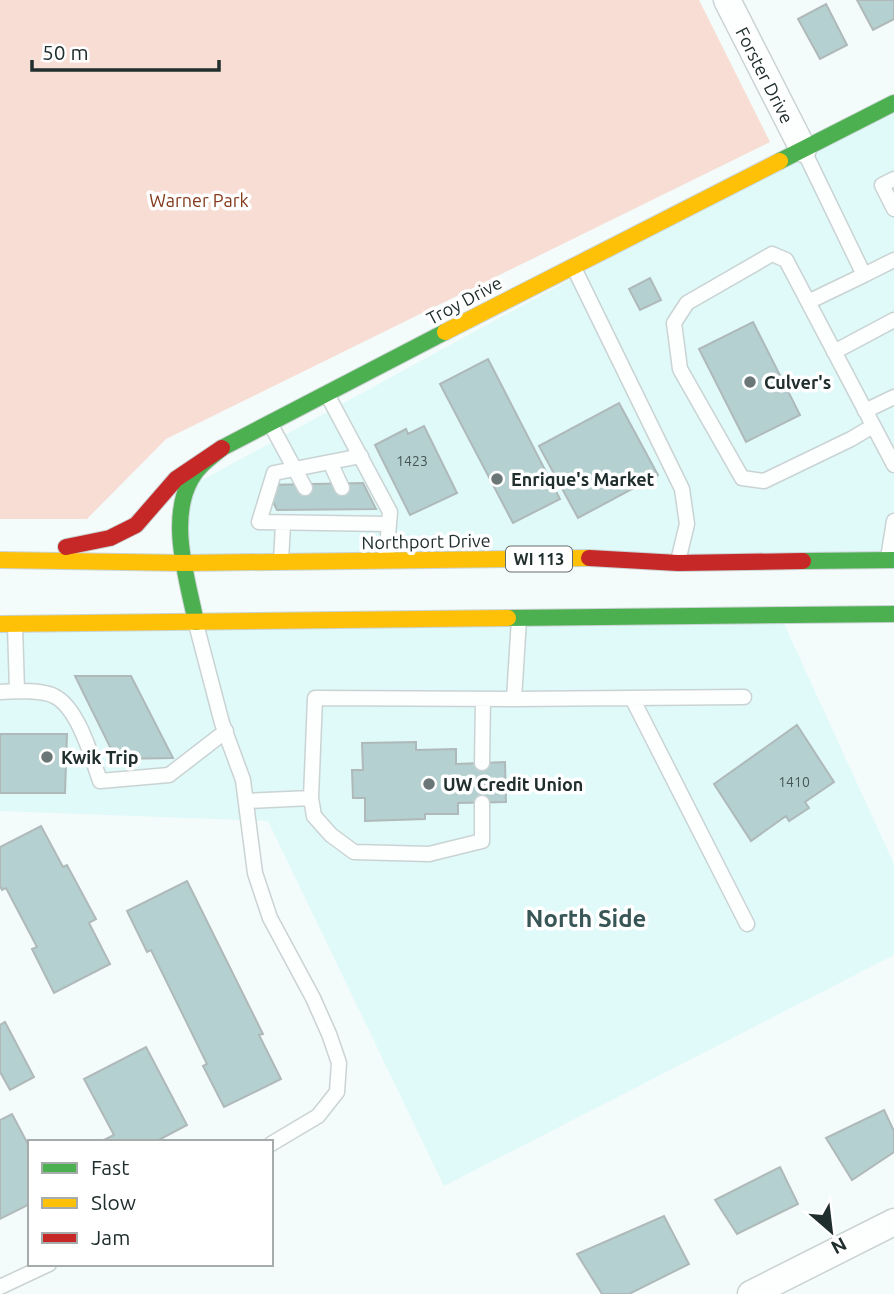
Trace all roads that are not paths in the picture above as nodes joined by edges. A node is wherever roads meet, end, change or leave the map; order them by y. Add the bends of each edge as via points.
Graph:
1 (727, 0) edge
2 (894, 103) edge
3 (803, 149) junction
4 (894, 180) edge
5 (894, 209) edge
6 (894, 260) edge
7 (573, 266) junction
8 (864, 275) junction
9 (808, 302) junction
10 (894, 320) edge
11 (834, 352) junction
12 (327, 394) junction
13 (894, 397) edge
14 (865, 411) junction
15 (270, 424) junction
16 (873, 426) junction
17 (222, 449) junction
18 (361, 456) junction
19 (330, 462) junction
20 (894, 465) edge
21 (295, 469) junction
22 (305, 488) dead end
23 (342, 488) dead end
24 (894, 521) edge
25 (283, 524) junction
26 (389, 524) junction
27 (0, 552) edge
28 (0, 560) edge
29 (891, 560) edge
30 (386, 561) junction
31 (281, 562) junction
32 (184, 563) junction
33 (678, 563) junction
34 (873, 580) dead end
35 (647, 599) dead end
36 (894, 614) edge
37 (519, 617) junction
38 (580, 617) junction
39 (196, 622) junction
40 (7, 625) edge
41 (17, 691) junction
42 (0, 692) edge
43 (744, 697) dead end
44 (632, 698) junction
45 (483, 699) junction
46 (514, 699) junction
47 (226, 731) junction
48 (482, 763) dead end
49 (310, 799) junction
50 (246, 801) junction
51 (482, 803) dead end
52 (747, 924) dead end
53 (273, 1143) edge
54 (894, 1222) edge
55 (45, 1266) edge
56 (0, 1287) edge
57 (751, 1294) edge

1 - 3 street, Forster Drive
2 - 3 main road, Troy Drive
3 - 7 main road, Troy Drive
3 - 8 lane
4 - 5 lane via 882,186
6 - 8 lane
7 - 12 main road, Troy Drive
7 - 33 lane via 682,489 687,524
8 - 9 lane
9 - 11 lane
9 - 16 lane via 786,260 772,254 687,303 674,323 680,369 742,478 764,481
10 - 11 lane
11 - 14 lane
12 - 15 main road, Troy Drive
12 - 18 lane
13 - 14 lane
14 - 16 lane
15 - 17 main road, Troy Drive
15 - 21 lane
16 - 20 lane
17 - 27 main road via 176,479 147,515 110,538
17 - 32 main road, Troy Drive via 201,466 186,489 181,530
18 - 19 lane
18 - 26 lane via 390,512
19 - 21 lane
19 - 23 lane
21 - 22 lane
21 - 25 lane via 274,473 259,522
24 - 29 lane
25 - 26 lane via 320,518
25 - 31 lane
26 - 30 lane
28 - 32 main road, Northport Drive / WI 113
29 - 33 main road, Northport Drive / WI 113
29 - 34 main road
30 - 31 main road, Northport Drive / WI 113
30 - 33 main road, Northport Drive / WI 113 via 579,558
31 - 32 main road, Northport Drive / WI 113
32 - 39 main road, Troy Drive
35 - 38 main road
36 - 38 main road
37 - 38 main road
37 - 39 main road
37 - 46 lane
39 - 40 main road
39 - 47 lane
40 - 41 lane
41 - 42 lane
41 - 47 lane via 55,696 78,720 100,781 169,775
43 - 44 lane
44 - 46 lane
44 - 52 lane
45 - 46 lane
45 - 48 lane
45 - 49 lane via 315,698
47 - 50 lane
49 - 50 lane
49 - 51 lane via 314,816 354,852 391,854 429,854 482,841
50 - 53 lane via 254,873 270,918 313,998 338,1063 337,1092 318,1116
54 - 57 street
55 - 56 lane

